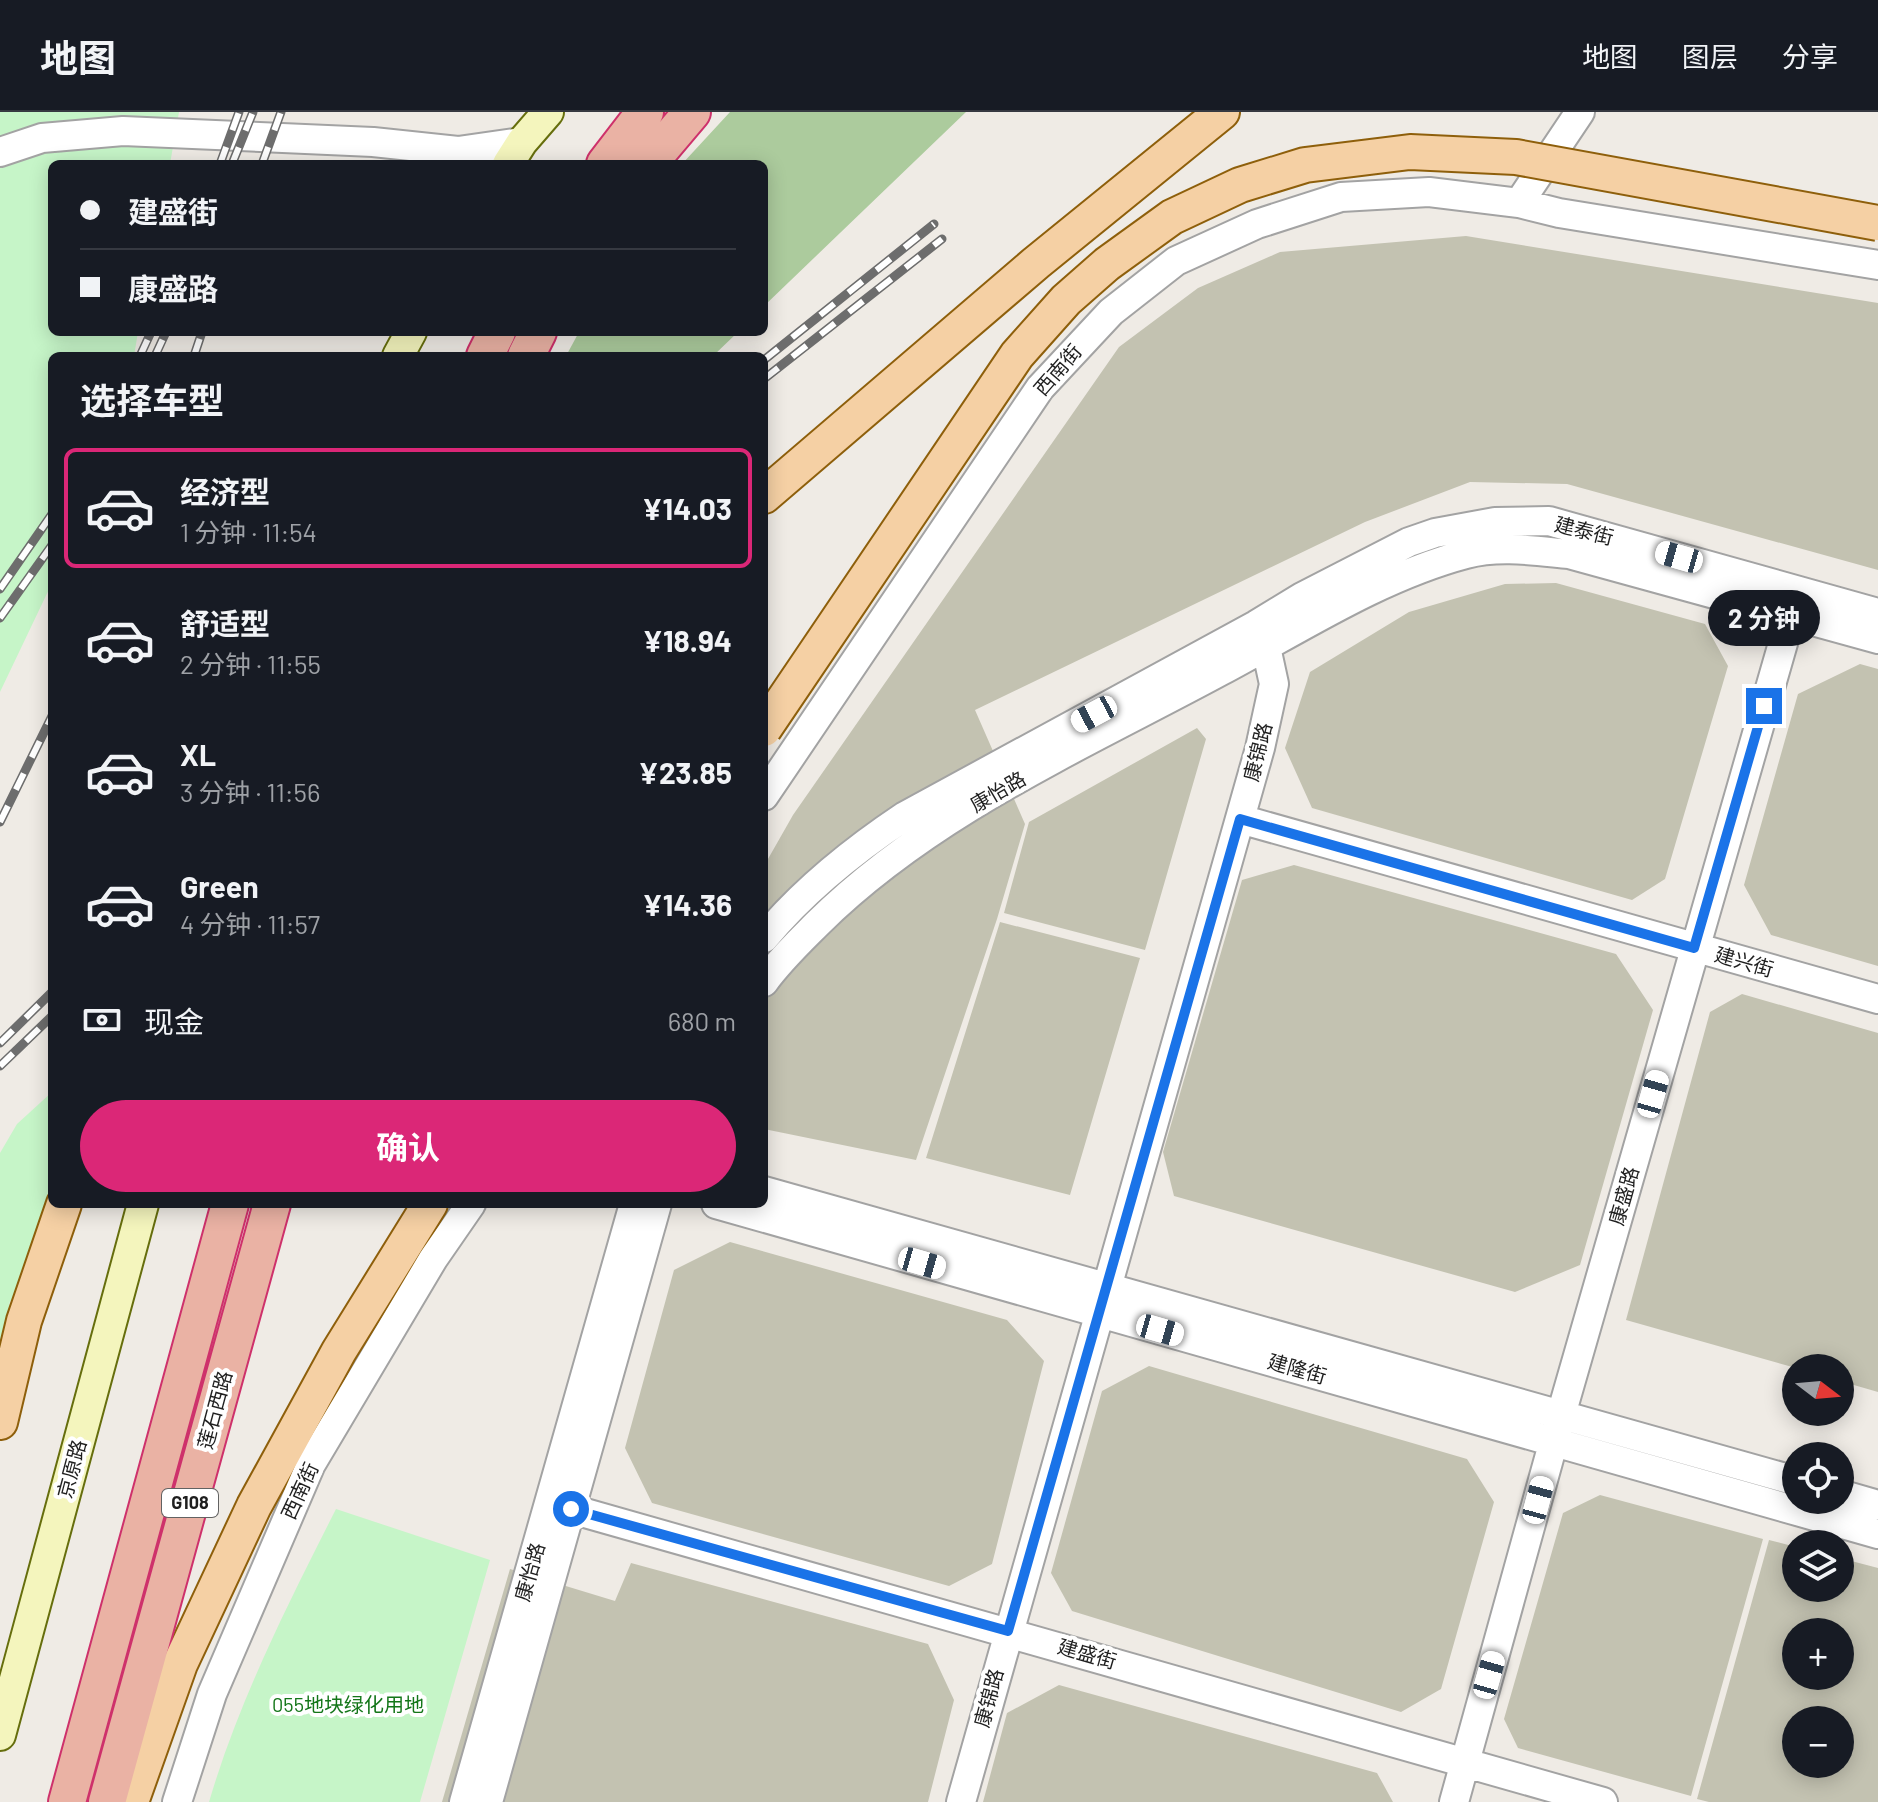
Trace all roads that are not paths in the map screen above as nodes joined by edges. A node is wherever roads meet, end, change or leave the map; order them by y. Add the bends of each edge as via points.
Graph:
1 (548, 112) edge
2 (645, 112) edge
3 (692, 112) edge
4 (1222, 112) edge
5 (1580, 112) edge
6 (0, 152) edge
7 (515, 153) edge
8 (608, 160) edge
9 (651, 160) edge
10 (1519, 203) junction
11 (1878, 223) edge
12 (1878, 265) edge
13 (768, 493) edge
14 (1794, 603) junction
15 (1878, 613) edge
16 (1261, 636) junction
17 (1878, 639) edge
18 (768, 723) edge
19 (768, 790) edge
20 (1240, 819) junction
21 (768, 933) edge
22 (1694, 948) junction
23 (768, 976) edge
24 (1878, 999) edge
25 (768, 1192) edge
26 (63, 1208) edge
27 (142, 1208) edge
28 (229, 1208) edge
29 (271, 1208) edge
30 (468, 1208) edge
31 (633, 1208) edge
32 (656, 1208) edge
33 (732, 1208) edge
34 (426, 1210) edge
35 (1103, 1300) junction
36 (1561, 1415) junction
37 (0, 1422) edge
38 (1554, 1442) junction
39 (1782, 1477) edge
40 (1854, 1498) edge
41 (1878, 1505) edge
42 (571, 1509) junction
43 (1878, 1534) edge
44 (1008, 1631) junction
45 (0, 1735) edge
46 (1465, 1762) junction
47 (67, 1802) edge
48 (107, 1802) edge
49 (131, 1802) edge
50 (177, 1802) edge
51 (464, 1802) edge
52 (488, 1802) edge
53 (961, 1802) edge
54 (1454, 1802) edge
55 (1603, 1802) edge

1 - 7 main road
2 - 8 highway
3 - 9 highway
4 - 13 main road
5 - 10 street
6 - 7 street via 42,138 123,131
10 - 12 street, 西南街
10 - 19 street, 西南街 via 1429,192 1341,197 1257,224 1176,261 1111,312 1040,388
11 - 18 main road, bridge via 1516,157 1410,152 1305,165 1240,185 1172,217 1107,264 1017,355
14 - 15 street, 建泰街
14 - 16 street, 建泰街 via 1549,521 1495,522 1409,542 1302,597
14 - 17 street, 建泰街
14 - 22 street, 康盛路
16 - 20 street, 康锦路 via 1274,684
16 - 21 street, 康怡路 via 905,816 844,861
16 - 23 street, 康怡路 via 925,835 849,893
20 - 22 street, 建兴街
20 - 35 street, 康锦路
22 - 24 street, 建兴街
22 - 36 street, 康盛路
25 - 35 street, 建隆街
26 - 37 main road via 24,1321
27 - 45 main road, 京原路
28 - 47 highway, 莲石西路 / G108
29 - 48 highway, 莲石西路 / G108
30 - 50 street, 西南街 via 311,1464 212,1694
31 - 51 street, 康怡路
32 - 42 street, 康怡路
33 - 35 street, 建隆街
34 - 49 main road via 339,1351 254,1506 180,1664
35 - 36 street, 建隆街
35 - 38 street, 建隆街
35 - 44 street, 康锦路
36 - 38 street, 康盛路
36 - 39 street, 建隆街
38 - 43 street, 建隆街
38 - 46 street, 康盛路
40 - 41 street
42 - 44 street, 建盛街
42 - 52 street, 康怡路
44 - 46 street, 建盛街
44 - 53 street, 康锦路
46 - 54 street, 康盛路
46 - 55 street, 建盛街

